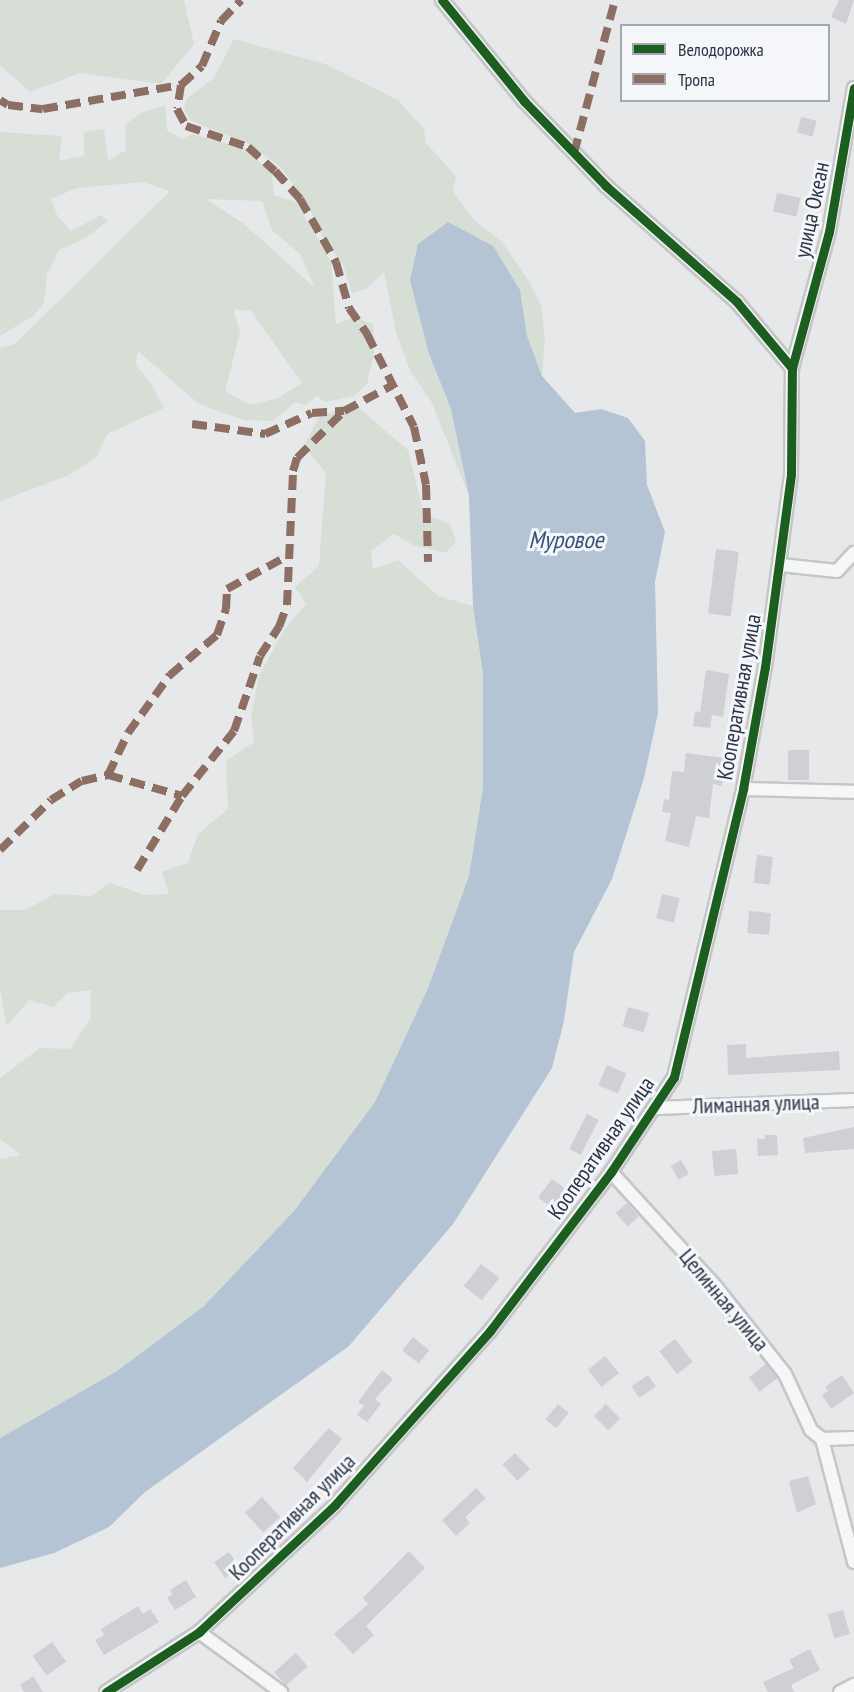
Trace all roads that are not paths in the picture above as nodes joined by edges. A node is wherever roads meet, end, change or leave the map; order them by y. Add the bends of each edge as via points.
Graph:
1 (442, 0) edge
2 (854, 88) edge
3 (800, 338) joint
4 (792, 368) junction
5 (854, 553) edge
6 (780, 565) junction
7 (743, 789) junction
8 (854, 792) edge
9 (854, 1100) edge
10 (657, 1108) junction
11 (611, 1172) junction
12 (854, 1438) edge
13 (822, 1439) junction
14 (854, 1562) edge
15 (199, 1632) junction
16 (854, 1685) edge
17 (106, 1692) edge
18 (281, 1692) edge
19 (840, 1692) edge

1 - 4 street via 524,101 606,186 737,302
2 - 3 street, улица Океан via 830,232
3 - 4 street, Кооперативная улица
4 - 6 street, Кооперативная улица via 791,474
5 - 6 street via 837,571
6 - 7 street, Кооперативная улица
7 - 8 street
7 - 10 street, Кооперативная улица via 674,1077
9 - 10 street, Лиманная улица
10 - 11 street, Кооперативная улица
11 - 13 street, Целинная улица via 716,1287 785,1374 811,1430
11 - 15 street, Кооперативная улица via 490,1331 397,1437 335,1505
12 - 13 street
13 - 14 street, Целинная улица
15 - 17 street, Кооперативная улица
15 - 18 street
16 - 19 street

